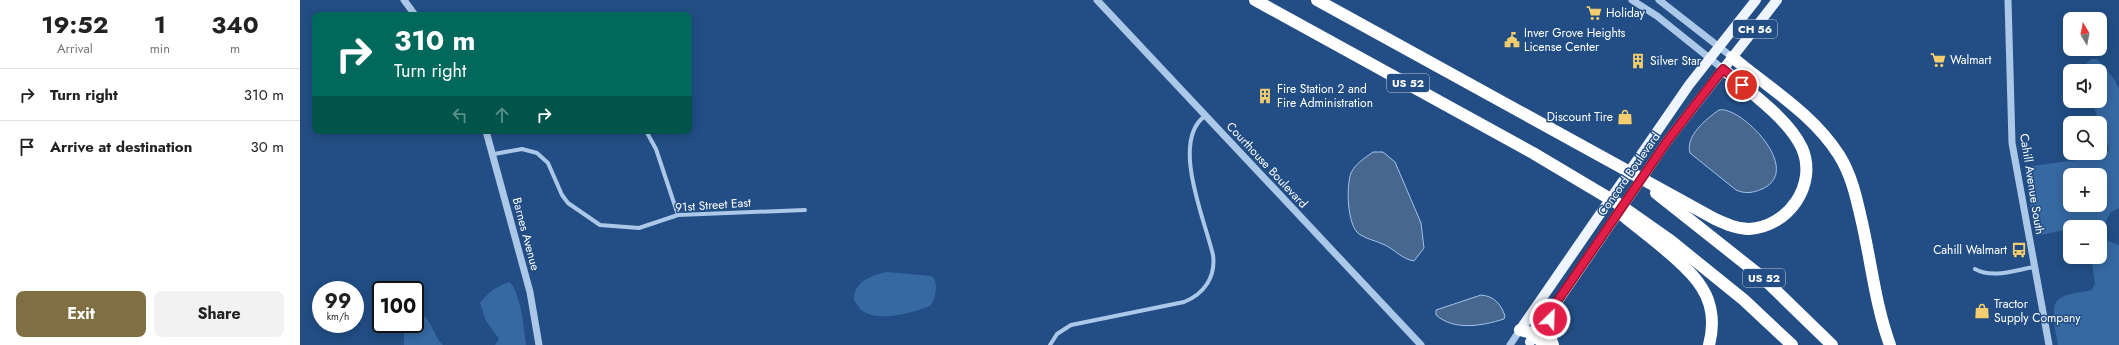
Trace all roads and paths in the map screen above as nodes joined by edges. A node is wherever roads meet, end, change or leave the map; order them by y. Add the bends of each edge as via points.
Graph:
1 (404, 0) edge
2 (1097, 0) edge
3 (1255, 0) edge
4 (1317, 0) edge
5 (1632, 0) edge
6 (1659, 0) edge
7 (1756, 0) edge
8 (1777, 0) edge
9 (2008, 0) edge
10 (412, 12) edge
11 (1719, 46) junction
12 (1732, 57) junction
13 (1709, 58) junction
14 (1723, 69) junction
15 (1205, 116) junction
16 (487, 134) edge
17 (648, 134) edge
18 (494, 154) junction
19 (1662, 193) junction
20 (805, 210) dead end
21 (678, 215) junction
22 (1639, 223) junction
23 (2034, 267) junction
24 (1975, 269) dead end
25 (1552, 309) junction
26 (1520, 330) junction
27 (1531, 342) edge
28 (539, 345) edge
29 (1050, 345) edge
30 (1421, 345) edge
31 (1510, 345) edge
32 (1547, 345) edge
33 (1553, 345) edge
34 (1709, 345) edge
35 (1792, 345) edge
36 (1832, 345) edge
37 (1890, 345) edge
38 (2049, 345) edge

1 - 10 street
2 - 15 street, Courthouse Boulevard
3 - 22 highway, US 52 via 1533,152 1590,187
4 - 19 highway, US 52 via 1609,160
5 - 13 street via 1657,16
6 - 11 street
7 - 11 main road, Concord Boulevard / CH 56
8 - 12 main road, Concord Boulevard / CH 56
9 - 23 street, Cahill Avenue South via 2012,142
11 - 12 street
11 - 13 main road, Concord Boulevard / CH 56
12 - 14 main road, Concord Boulevard / CH 56
12 - 37 highway via 1804,114 1831,144 1845,166 1858,205 1880,315
13 - 14 street
13 - 26 main road, Concord Boulevard / CH 56
14 - 19 highway via 1780,120 1799,142 1806,163 1801,194 1790,210 1776,221 1749,229 1722,223
14 - 25 main road, Concord Boulevard / CH 56 via 1668,140
15 - 29 street via 1200,119 1193,132 1188,155 1214,259 1212,274 1206,287 1184,302 1071,325 1057,334
15 - 30 street, Courthouse Boulevard
16 - 18 street, Barnes Avenue
17 - 21 street via 656,149
18 - 21 street, 91st Street East via 522,150 537,153 548,163 562,195 568,202 600,225 639,228
18 - 28 street, Barnes Avenue via 530,292
19 - 36 highway, US 52 via 1762,277
20 - 21 street, 91st Street East
22 - 34 highway via 1702,288 1712,316
22 - 35 highway, US 52 via 1744,300
23 - 24 street via 1993,274
23 - 38 street, Cahill Avenue South
25 - 27 main road, CH 56
25 - 33 highway via 1548,331
26 - 27 highway
26 - 31 street
27 - 32 highway

